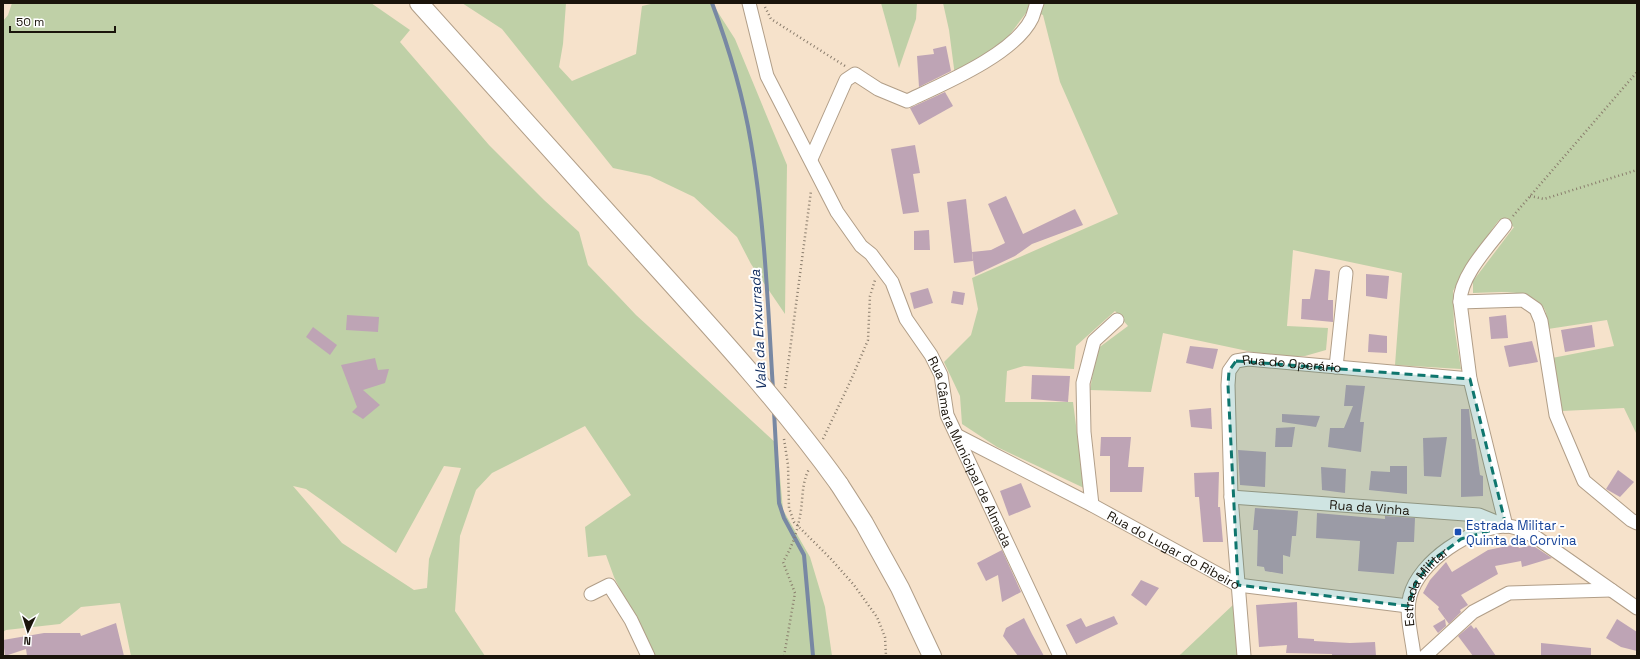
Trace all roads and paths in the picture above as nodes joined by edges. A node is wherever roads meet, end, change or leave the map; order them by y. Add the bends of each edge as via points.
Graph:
1 (419, 3) edge
2 (749, 3) edge
3 (762, 3) edge
4 (1037, 3) edge
5 (1637, 72) edge
6 (855, 74) junction
7 (811, 159) junction
8 (1637, 170) edge
9 (811, 187) dead end
10 (1530, 196) junction
11 (1505, 225) joint
12 (879, 264) junction
13 (1346, 273) dead end
14 (1460, 302) junction
15 (1116, 320) dead end
16 (1336, 367) junction
17 (1470, 379) junction
18 (784, 391) dead end
19 (784, 434) dead end
20 (958, 436) junction
21 (820, 445) dead end
22 (810, 467) dead end
23 (1231, 497) junction
24 (1092, 505) junction
25 (1637, 523) edge
26 (1506, 526) junction
27 (798, 527) junction
28 (1238, 585) junction
29 (1610, 590) junction
30 (591, 594) dead end
31 (1408, 606) junction
32 (1637, 608) edge
33 (648, 656) edge
34 (784, 656) edge
35 (886, 656) edge
36 (932, 656) edge
37 (1060, 656) edge
38 (1244, 656) edge
39 (1414, 656) edge
40 (1425, 656) edge

1 - 36 main road, bridge via 718,335 789,419 839,484 864,523 900,588
2 - 7 street, Rua Câmara Municipal de Almada via 766,76
3 - 6 path via 771,19
4 - 6 street via 1032,19 998,54 949,82 907,101 878,89
5 - 10 path
6 - 7 street via 846,80
7 - 12 street, Rua Câmara Municipal de Almada via 837,212 861,246
8 - 10 path via 1544,199
9 - 18 path
10 - 11 path
11 - 14 street via 1465,279 1460,292
12 - 20 street, Rua Câmara Municipal de Almada via 892,282 906,319 941,375 947,415
12 - 21 path via 870,296 868,340
13 - 16 street
14 - 17 street
14 - 25 street via 1523,300 1536,309 1541,321 1556,415 1584,481
15 - 24 street via 1094,341 1083,383 1084,432
16 - 17 street, Rua do Operário
16 - 23 street, Rua do Operário via 1248,359 1236,361 1229,371 1228,385
17 - 26 street
19 - 27 path via 789,508
20 - 24 street, Rua do Lugar do Ribeiro
20 - 37 street, Rua Câmara Municipal de Almada
22 - 27 path via 803,481
23 - 26 street, Rua da Vinha via 1479,515
23 - 28 street, Rua do Operário
24 - 28 street, Rua do Lugar do Ribeiro
26 - 29 street via 1521,529 1537,538
26 - 31 street, Estrada Militar via 1461,539 1434,559 1416,582
27 - 34 path via 793,545 783,562 795,593
27 - 35 path via 818,544 854,585 877,617 885,637
28 - 31 street, Rua do Lugar do Ribeiro
28 - 38 street, Rua do Operário
29 - 32 street
29 - 40 street via 1510,593 1473,612
30 - 33 street via 609,585 631,620
31 - 39 street, Estrada Militar

